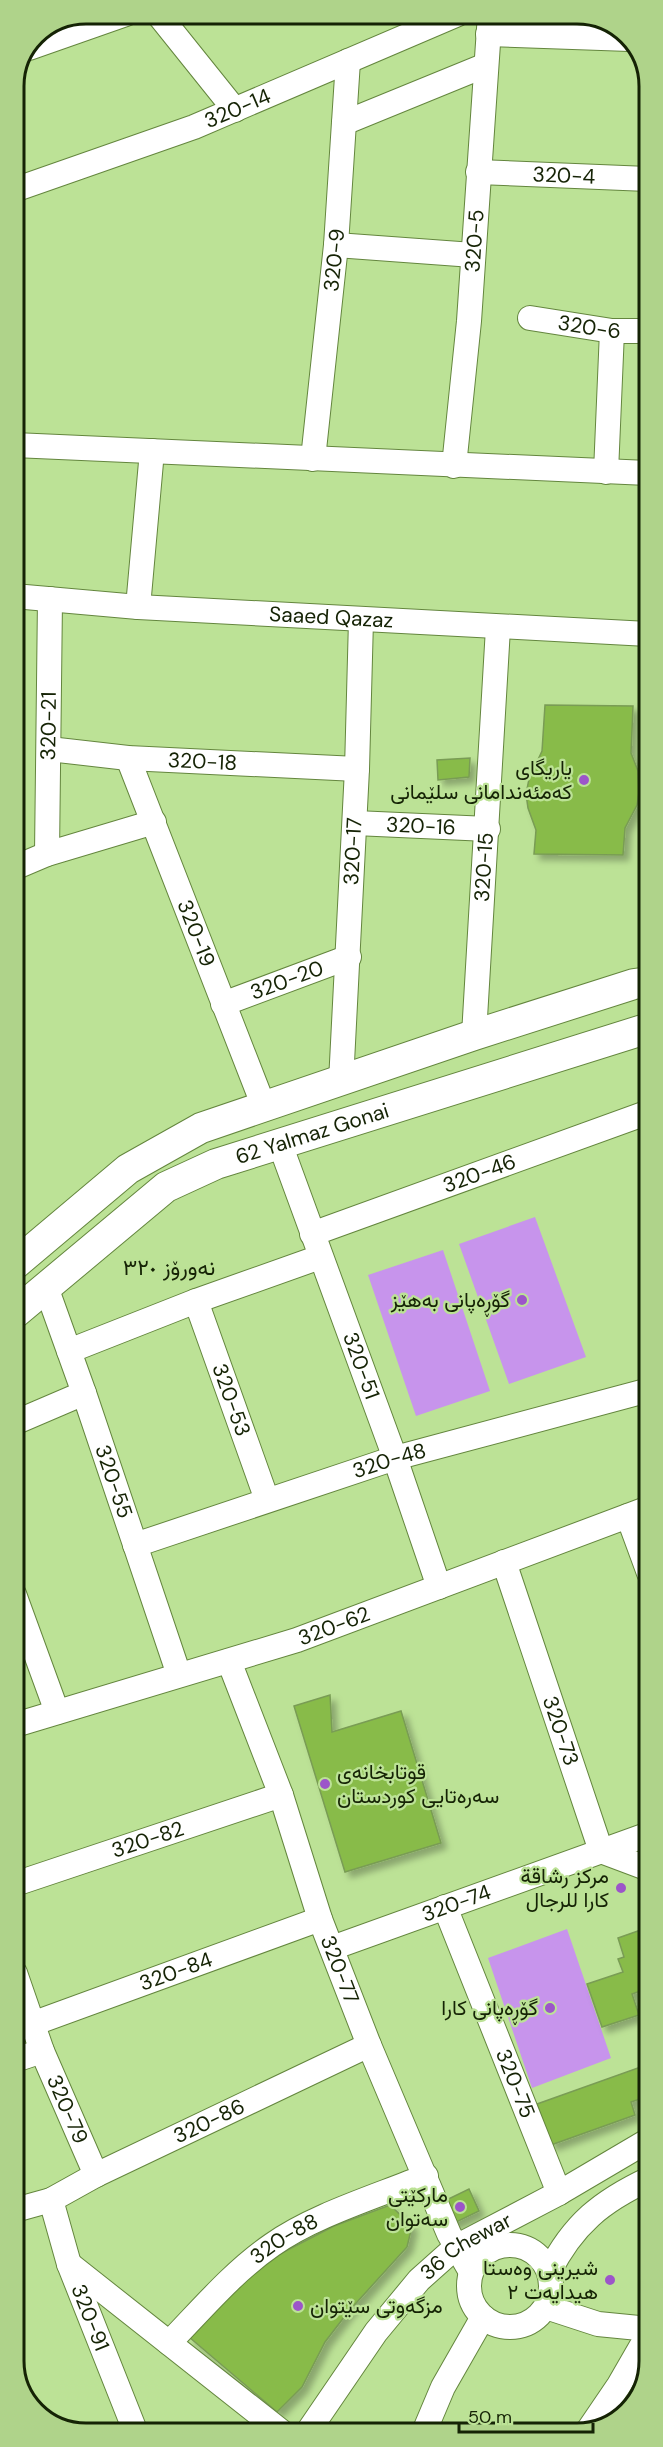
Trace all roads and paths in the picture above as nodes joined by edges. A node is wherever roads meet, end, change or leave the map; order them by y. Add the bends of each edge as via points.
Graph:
1 (97, 24) edge
2 (166, 24) edge
3 (435, 24) edge
4 (489, 24) edge
5 (616, 37) edge
6 (40, 44) edge
7 (348, 61) junction
8 (486, 65) junction
9 (235, 110) junction
10 (344, 123) junction
11 (478, 172) junction
12 (639, 179) edge
13 (24, 187) edge
14 (336, 245) junction
15 (473, 255) junction
16 (530, 318) dead end
17 (612, 331) junction
18 (639, 331) edge
19 (24, 445) edge
20 (152, 451) junction
21 (313, 459) junction
22 (454, 466) junction
23 (606, 472) junction
24 (639, 473) edge
25 (24, 597) edge
26 (50, 599) junction
27 (138, 607) junction
28 (361, 620) junction
29 (498, 627) junction
30 (639, 634) edge
31 (49, 749) junction
32 (128, 758) junction
33 (357, 769) junction
34 (154, 822) junction
35 (355, 823) junction
36 (488, 829) junction
37 (46, 854) junction
38 (24, 863) edge
39 (349, 957) junction
40 (639, 983) edge
41 (223, 1004) junction
42 (639, 1031) edge
43 (474, 1035) junction
44 (341, 1082) junction
45 (264, 1107) junction
46 (639, 1116) edge
47 (280, 1144) junction
48 (67, 1220) junction
49 (316, 1246) junction
50 (93, 1247) junction
51 (24, 1257) edge
52 (46, 1287) junction
53 (196, 1301) junction
54 (24, 1306) edge
55 (69, 1351) junction
56 (84, 1393) junction
57 (639, 1393) edge
58 (24, 1418) edge
59 (395, 1458) junction
60 (267, 1500) junction
61 (639, 1512) edge
62 (135, 1545) junction
63 (504, 1562) junction
64 (439, 1587) junction
65 (24, 1621) edge
66 (229, 1660) junction
67 (179, 1676) junction
68 (57, 1712) junction
69 (24, 1722) edge
70 (281, 1795) junction
71 (639, 1838) edge
72 (601, 1851) junction
73 (639, 1865) edge
74 (24, 1881) edge
75 (445, 1907) junction
76 (320, 1919) junction
77 (332, 1948) junction
78 (24, 2000) edge
79 (32, 2024) junction
80 (369, 2045) junction
81 (42, 2051) junction
82 (24, 2057) edge
83 (639, 2146) edge
84 (96, 2175) junction
85 (426, 2176) junction
86 (639, 2184) edge
87 (559, 2193) junction
88 (51, 2200) junction
89 (24, 2208) edge
90 (508, 2219) junction
91 (456, 2247) junction
92 (489, 2250) junction
93 (69, 2264) junction
94 (471, 2272) junction
95 (549, 2272) junction
96 (546, 2307) junction
97 (483, 2317) junction
98 (639, 2328) edge
99 (169, 2343) junction
100 (639, 2363) edge
101 (628, 2392) edge
102 (601, 2418) edge
103 (132, 2423) edge
104 (270, 2423) edge
105 (314, 2423) edge
106 (428, 2423) edge

1 - 6 street
2 - 9 street
3 - 7 street, 320-14
4 - 5 street
4 - 8 street, 320-5
7 - 9 street, 320-14
7 - 10 street, 320-9
8 - 10 street
8 - 11 street, 320-5
9 - 13 street, 320-14
10 - 14 street, 320-9
11 - 12 street, 320-4
11 - 15 street, 320-5
14 - 15 street
14 - 21 street, 320-9
15 - 22 street, 320-5
16 - 17 street, 320-6
17 - 18 street, 320-6
17 - 23 street
19 - 20 street
20 - 21 street
20 - 27 street
21 - 22 street
22 - 23 street
23 - 24 street
25 - 26 street, Saaed Qazaz
26 - 27 street, Saaed Qazaz
26 - 31 street, 320-21
27 - 28 street, Saaed Qazaz
28 - 29 street, Saaed Qazaz
28 - 33 street, 320-17
29 - 30 street, Saaed Qazaz
29 - 36 street, 320-15
31 - 32 street, 320-18
31 - 37 street, 320-21
32 - 33 street, 320-18
32 - 34 street, 320-19
33 - 35 street, 320-17
34 - 37 street
34 - 41 street, 320-19
35 - 36 street, 320-16
35 - 39 street, 320-17
36 - 43 street, 320-15
37 - 38 street
39 - 41 street, 320-20
39 - 44 street, 320-17
40 - 43 main road, 62 Yalmaz Gonai
41 - 45 street, 320-19
42 - 47 main road, 62 Yalmaz Gonai
43 - 44 main road, 62 Yalmaz Gonai
44 - 45 main road, 62 Yalmaz Gonai
45 - 48 main road, 62 Yalmaz Gonai via 201,1128 128,1169
46 - 49 street, 320-46
47 - 49 street, 320-51
47 - 50 main road, 62 Yalmaz Gonai via 216,1164 166,1187
48 - 50 main road
48 - 51 main road, 62 Yalmaz Gonai
49 - 53 street, 320-46
49 - 59 street, 320-51
50 - 52 main road, 62 Yalmaz Gonai
52 - 54 main road, 62 Yalmaz Gonai
52 - 55 street, 320-55
53 - 55 street, 320-46
53 - 60 street, 320-53
55 - 56 street, 320-55
56 - 58 street
56 - 62 street, 320-55
57 - 59 street, 320-48
59 - 60 street, 320-48
59 - 64 street, 320-51
60 - 62 street, 320-48
61 - 63 street, 320-62
62 - 67 street, 320-55
63 - 64 street, 320-62
63 - 72 street, 320-73
64 - 66 street, 320-62 via 297,1640
65 - 68 street
66 - 67 street, 320-62
66 - 70 street, 320-77
67 - 68 street, 320-62
68 - 69 street, 320-62
70 - 74 street, 320-82
70 - 76 street, 320-77
71 - 72 street, 320-74
72 - 73 street
72 - 75 street, 320-74
75 - 77 street, 320-74
75 - 87 street, 320-75
76 - 77 street, 320-77
76 - 79 street, 320-84
77 - 80 street, 320-77
78 - 79 street, 320-79
79 - 81 street, 320-79
80 - 84 street, 320-86
80 - 85 street, 320-77
81 - 82 street
81 - 84 street, 320-79
83 - 87 street, 36 Chewar
84 - 88 street, 320-86
85 - 91 street, 320-77
85 - 99 street, 320-88 via 311,2223 274,2243 241,2268
86 - 95 street via 592,2213 567,2240
87 - 90 street, 36 Chewar
88 - 89 street, 320-86
88 - 93 street, 320-91
90 - 91 street, 36 Chewar
90 - 92 street
91 - 94 street, 320-77
91 - 105 street, 36 Chewar via 419,2280 376,2332
92 - 94 street
92 - 95 street via 518,2245 542,2259
93 - 99 street
93 - 103 street, 320-91
94 - 97 street via 470,2296
95 - 96 street via 551,2296
96 - 97 street via 517,2327 505,2327
96 - 98 street via 598,2324
97 - 106 street
99 - 104 street
100 - 101 street
101 - 102 street

